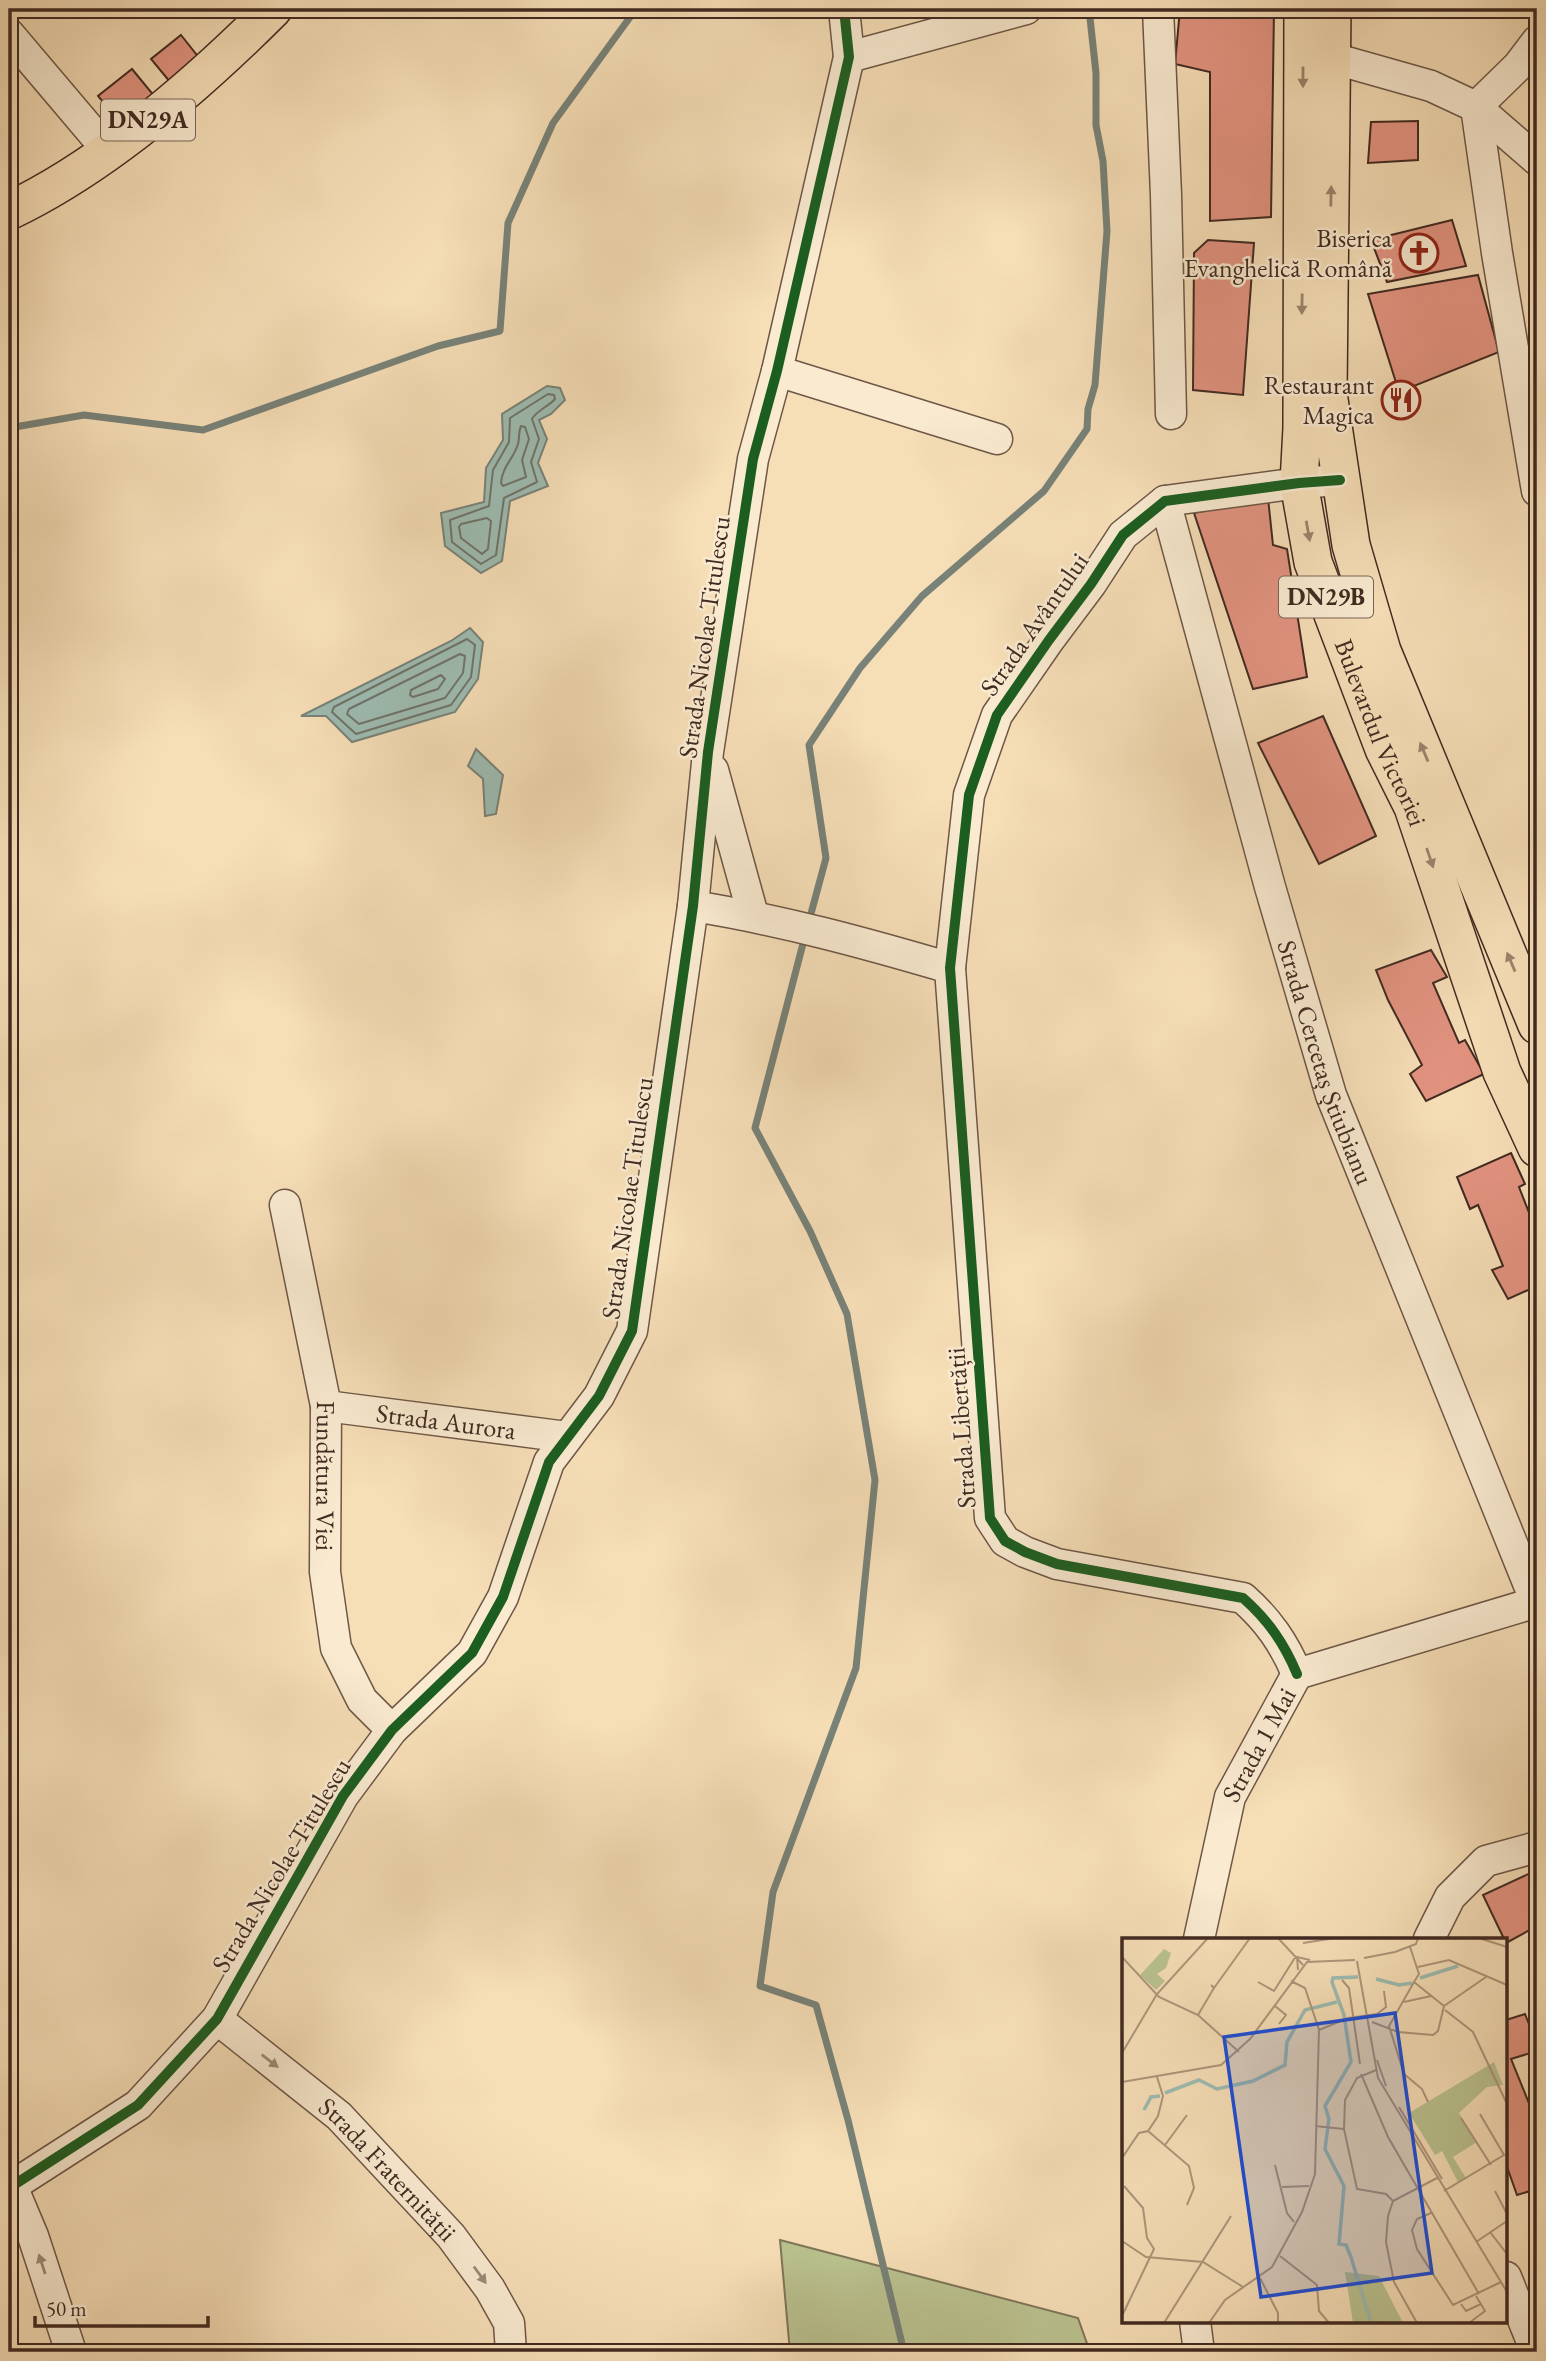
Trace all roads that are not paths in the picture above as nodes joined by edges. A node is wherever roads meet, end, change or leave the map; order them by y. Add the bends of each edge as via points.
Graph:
1 (273, 9) edge
2 (844, 9) edge
3 (1026, 9) edge
4 (1158, 9) edge
5 (1303, 9) edge
6 (1332, 9) edge
7 (9, 34) edge
8 (1537, 41) edge
9 (849, 57) junction
10 (1332, 58) junction
11 (1476, 107) junction
12 (109, 152) junction
13 (1537, 160) edge
14 (9, 211) edge
15 (777, 372) junction
16 (1171, 414) dead end
17 (997, 439) dead end
18 (1340, 480) junction
19 (1299, 482) junction
20 (1537, 491) edge
21 (1165, 501) junction
22 (708, 752) junction
23 (692, 906) junction
24 (753, 915) junction
25 (950, 968) junction
26 (1537, 1025) edge
27 (1537, 1148) edge
28 (285, 1205) dead end
29 (326, 1406) junction
30 (567, 1437) junction
31 (1537, 1603) edge
32 (1297, 1674) junction
33 (391, 1730) junction
34 (1537, 1847) edge
35 (1199, 1938) edge
36 (1430, 1938) edge
37 (217, 2019) junction
38 (11, 2187) edge
39 (1508, 2282) edge
40 (1195, 2322) edge
41 (71, 2352) edge
42 (511, 2352) edge
43 (1199, 2352) edge
44 (1536, 2352) edge

1 - 12 main road, DN29A via 227,55
2 - 9 street, Strada Nicolae Titulescu
3 - 9 street
4 - 16 street
5 -> 19 main road, Bulevardul Victoriei / DN29B
6 - 10 main road, Bulevardul Victoriei / DN29B
7 - 12 street
8 - 11 street
9 - 15 street, Strada Nicolae Titulescu
10 - 11 street via 1431,86
18 -> 10 main road, Bulevardul Victoriei / DN29B via 1328,393
11 - 13 street
11 - 20 street
12 - 14 main road, DN29A via 45,194
15 - 17 street
15 - 22 street, Strada Nicolae Titulescu via 753,459
18 - 19 street
26 -> 18 main road, Bulevardul Victoriei / DN29B via 1382,651 1351,545
19 - 21 street
19 -> 27 main road, Bulevardul Victoriei / DN29B via 1313,562 1384,750 1413,807 1502,1072
21 - 25 street, Strada Avântului via 1123,535 997,715 969,795
21 - 31 street, Strada Cercetaș Știubianu via 1331,1095
22 - 23 street, Strada Nicolae Titulescu
22 - 24 street
23 - 24 street
23 - 30 street, Strada Nicolae Titulescu via 632,1331 598,1396
24 - 25 street
25 - 32 street, Strada Libertății via 990,1518 1005,1541 1057,1564 1243,1598 1285,1646
28 - 29 street, Fundătura Viei
29 - 30 street, Strada Aurora
29 - 33 street, Fundătura Viei via 325,1572 336,1648 362,1700
30 - 33 street, Strada Nicolae Titulescu via 549,1462 503,1597 472,1653
31 - 32 street, Strada 1 Mai
32 - 35 street, Strada 1 Mai via 1230,1797
33 - 37 street, Strada Nicolae Titulescu via 343,1796
34 - 36 street via 1486,1861 1450,1897
37 - 38 street, Strada Nicolae Titulescu via 138,2105
37 -> 42 street, Strada Fraternității via 339,2116 451,2236 490,2288 509,2323
41 -> 38 street via 33,2236
39 - 44 street
40 - 43 street

